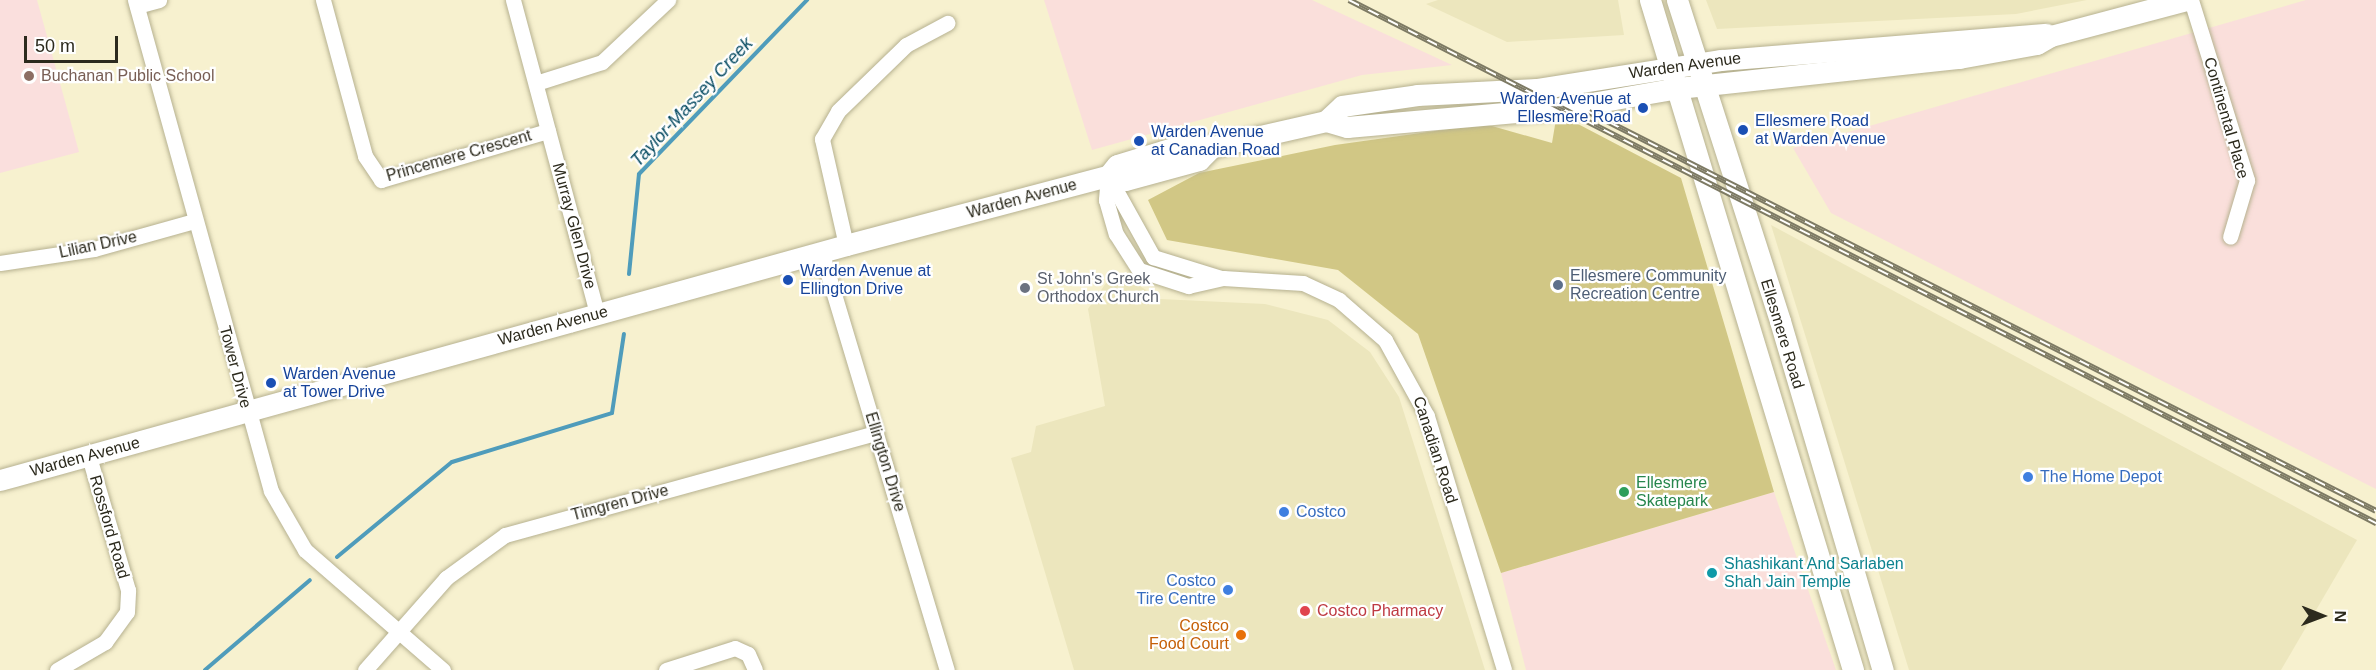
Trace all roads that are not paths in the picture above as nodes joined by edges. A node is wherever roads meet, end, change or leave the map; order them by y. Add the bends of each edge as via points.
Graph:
1 (159, 0) edge
2 (323, 0) edge
3 (513, 0) edge
4 (668, 0) edge
5 (1650, 0) edge
6 (1677, 0) edge
7 (2186, 0) edge
8 (2191, 0) edge
9 (136, 3) edge
10 (947, 23) dead end
11 (2051, 36) junction
12 (1696, 64) junction
13 (1671, 67) junction
14 (536, 83) junction
15 (1703, 85) junction
16 (1678, 88) junction
17 (1326, 121) junction
18 (549, 130) junction
19 (1108, 176) junction
20 (194, 221) junction
21 (2230, 237) dead end
22 (846, 245) junction
23 (822, 254) junction
24 (0, 263) edge
25 (597, 314) junction
26 (247, 411) junction
27 (876, 433) junction
28 (89, 457) junction
29 (0, 480) edge
30 (1848, 566) junction
31 (1825, 573) junction
32 (398, 632) junction
33 (57, 670) edge
34 (364, 670) edge
35 (443, 670) edge
36 (666, 670) edge
37 (755, 670) edge
38 (947, 670) edge
39 (1504, 670) edge
40 (1853, 670) edge
41 (1882, 670) edge

1 - 9 street
2 - 18 street, Princemere Crescent via 364,156 381,180
3 - 14 street, Murray Glen Drive
4 - 14 street via 602,63
5 - 13 main road, Ellesmere Road
6 - 12 main road, Ellesmere Road
7 - 11 main road, Warden Avenue
8 - 21 street, Continental Place via 2247,180
9 - 20 street, Tower Drive
10 - 22 street via 906,45 838,111 822,139
11 - 12 main road, Warden Avenue via 2025,32
11 - 15 main road, Warden Avenue via 2037,45 1959,58
12 - 13 main road, Warden Avenue
12 - 15 main road, Ellesmere Road
13 - 16 main road, Ellesmere Road
13 - 17 main road, Warden Avenue via 1537,89 1342,106
14 - 18 street, Murray Glen Drive
15 - 16 main road, Warden Avenue
15 - 30 main road, Ellesmere Road via 1780,321
16 - 17 main road, Warden Avenue via 1569,107 1347,127
16 - 31 main road, Ellesmere Road
17 - 19 main road, Warden Avenue via 1212,147 1192,142 1118,165
18 - 25 street, Murray Glen Drive
19 - 22 main road, Warden Avenue
19 - 39 street, Canadian Road via 1106,200 1116,234 1139,270 1188,286 1223,278 1303,284 1339,300 1384,340 1427,416
20 - 24 street, Lilian Drive via 94,249
20 - 26 street, Tower Drive
22 - 23 main road, Warden Avenue
23 - 25 main road, Warden Avenue
23 - 27 street, Ellington Drive
25 - 26 main road, Warden Avenue
26 - 28 main road, Warden Avenue
26 - 32 street, Tower Drive via 271,490 305,550
27 - 32 street, Timgren Drive via 505,535 446,578
27 - 38 street, Ellington Drive
28 - 29 main road, Warden Avenue
28 - 33 street, Rossford Road via 128,590 127,612 105,642
30 - 31 main road
30 - 41 main road, Ellesmere Road
31 - 40 main road, Ellesmere Road
32 - 34 street, Timgren Drive
32 - 35 street, Tower Drive
36 - 37 street via 735,648 748,654

